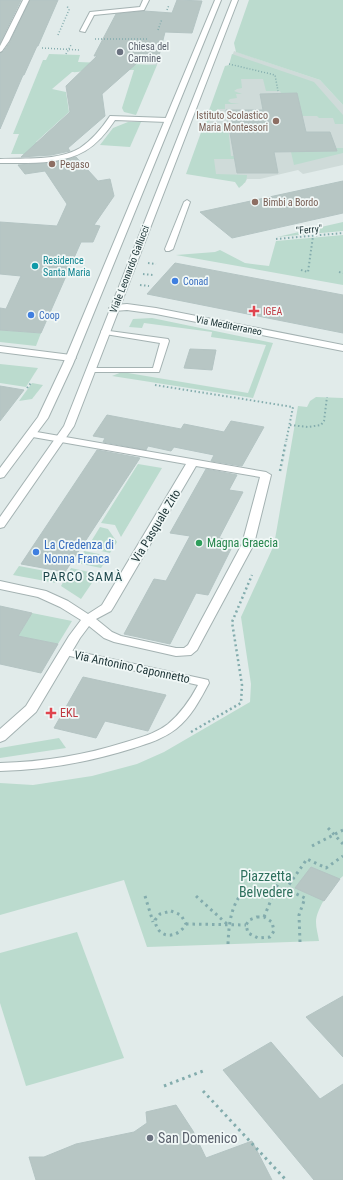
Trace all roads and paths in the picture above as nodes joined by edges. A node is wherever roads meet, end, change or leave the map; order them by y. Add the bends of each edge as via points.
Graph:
1 (26, 0) edge
2 (146, 0) edge
3 (218, 0) edge
4 (235, 0) edge
5 (169, 5) dead end
6 (67, 6) dead end
7 (167, 10) dead end
8 (162, 19) dead end
9 (158, 30) dead end
10 (83, 31) dead end
11 (58, 35) dead end
12 (95, 39) dead end
13 (147, 39) dead end
14 (71, 45) dead end
15 (42, 48) dead end
16 (69, 49) junction
17 (0, 50) edge
18 (80, 50) dead end
19 (66, 54) dead end
20 (229, 64) dead end
21 (278, 91) dead end
22 (167, 120) junction
23 (0, 161) edge
24 (187, 202) dead end
25 (343, 233) edge
26 (313, 236) junction
27 (276, 239) dead end
28 (169, 249) dead end
29 (152, 263) dead end
30 (156, 264) dead end
31 (301, 270) dead end
32 (339, 272) dead end
33 (343, 273) edge
34 (148, 274) dead end
35 (153, 275) dead end
36 (145, 286) dead end
37 (150, 286) dead end
38 (114, 308) junction
39 (105, 332) junction
40 (343, 348) edge
41 (0, 349) edge
42 (71, 358) junction
43 (91, 370) junction
44 (31, 383) dead end
45 (148, 384) dead end
46 (27, 388) dead end
47 (327, 397) dead end
48 (290, 425) junction
49 (31, 434) junction
50 (60, 439) junction
51 (193, 462) junction
52 (0, 475) edge
53 (279, 477) dead end
54 (0, 525) edge
55 (253, 572) dead end
56 (0, 585) edge
57 (88, 619) junction
58 (65, 652) junction
59 (184, 736) dead end
60 (0, 737) edge
61 (0, 767) edge
62 (328, 828) dead end
63 (343, 830) edge
64 (334, 835) junction
65 (343, 844) edge
66 (312, 846) dead end
67 (343, 856) edge
68 (277, 875) dead end
69 (281, 876) junction
70 (291, 880) junction
71 (248, 886) dead end
72 (145, 896) dead end
73 (196, 896) dead end
74 (264, 917) junction
75 (186, 924) junction
76 (229, 925) junction
77 (246, 925) junction
78 (155, 928) junction
79 (300, 942) dead end
80 (228, 944) dead end
81 (203, 1071) dead end
82 (164, 1086) dead end
83 (204, 1091) dead end
84 (286, 1180) edge

1 - 17 lane
2 - 10 lane via 142,9 106,14 92,13
3 - 22 street, Viale Leonardo Gallucci
4 - 38 street, Viale Leonardo Gallucci
5 - 7 path
6 - 11 path via 69,10
8 - 9 path
12 - 13 path
14 - 16 path
15 - 16 path
16 - 18 path
16 - 19 path
20 - 21 path via 275,75
22 - 23 street via 113,118 96,138 74,153 39,159
22 - 42 street, Viale Leonardo Gallucci
24 - 28 lane
25 - 26 path, "Ferry"
26 - 27 path, "Ferry"
26 - 31 path via 308,272
29 - 30 path
32 - 33 path
34 - 35 path
36 - 37 path
38 - 39 street, Viale Leonardo Gallucci
38 - 40 street, Via Mediterraneo via 156,311
39 - 43 street, Viale Leonardo Gallucci
39 - 43 lane via 165,341 156,370
41 - 42 street
42 - 49 street, Viale Leonardo Gallucci via 42,418
43 - 50 street, Viale Leonardo Gallucci via 69,426
44 - 46 path
45 - 48 path via 294,407
47 - 48 path via 324,421 321,425
48 - 53 path
49 - 50 street
49 - 52 street, Viale Leonardo Gallucci
50 - 51 street
50 - 54 street, Viale Leonardo Gallucci
51 - 57 street, Via Pasquale Zito via 107,608
51 - 57 street via 266,475 248,544 193,647 187,652 176,652 118,639 108,635
55 - 59 path via 232,622 242,685 241,702
56 - 57 street via 42,594
57 - 58 street, Via Pasquale Zito
58 - 60 street, Via Pasquale Zito via 31,709
58 - 61 lane, Via Antonino Caponnetto via 204,683 192,707 163,734 121,748 57,763
62 - 64 path
63 - 64 path
64 - 65 path
64 - 66 path
67 - 70 path via 326,868 307,859
68 - 69 path
69 - 70 path
69 - 74 path
70 - 79 path via 286,889 305,898 299,915
71 - 76 path via 237,895
72 - 78 path
73 - 76 path
74 - 77 path via 253,918
74 - 77 path via 272,922 274,928 270,937 254,938 247,932
75 - 76 path
75 - 78 path via 182,932 175,935 164,935
75 - 78 path via 181,914 166,912 157,916
76 - 77 path
76 - 80 path
81 - 82 path
83 - 84 path

